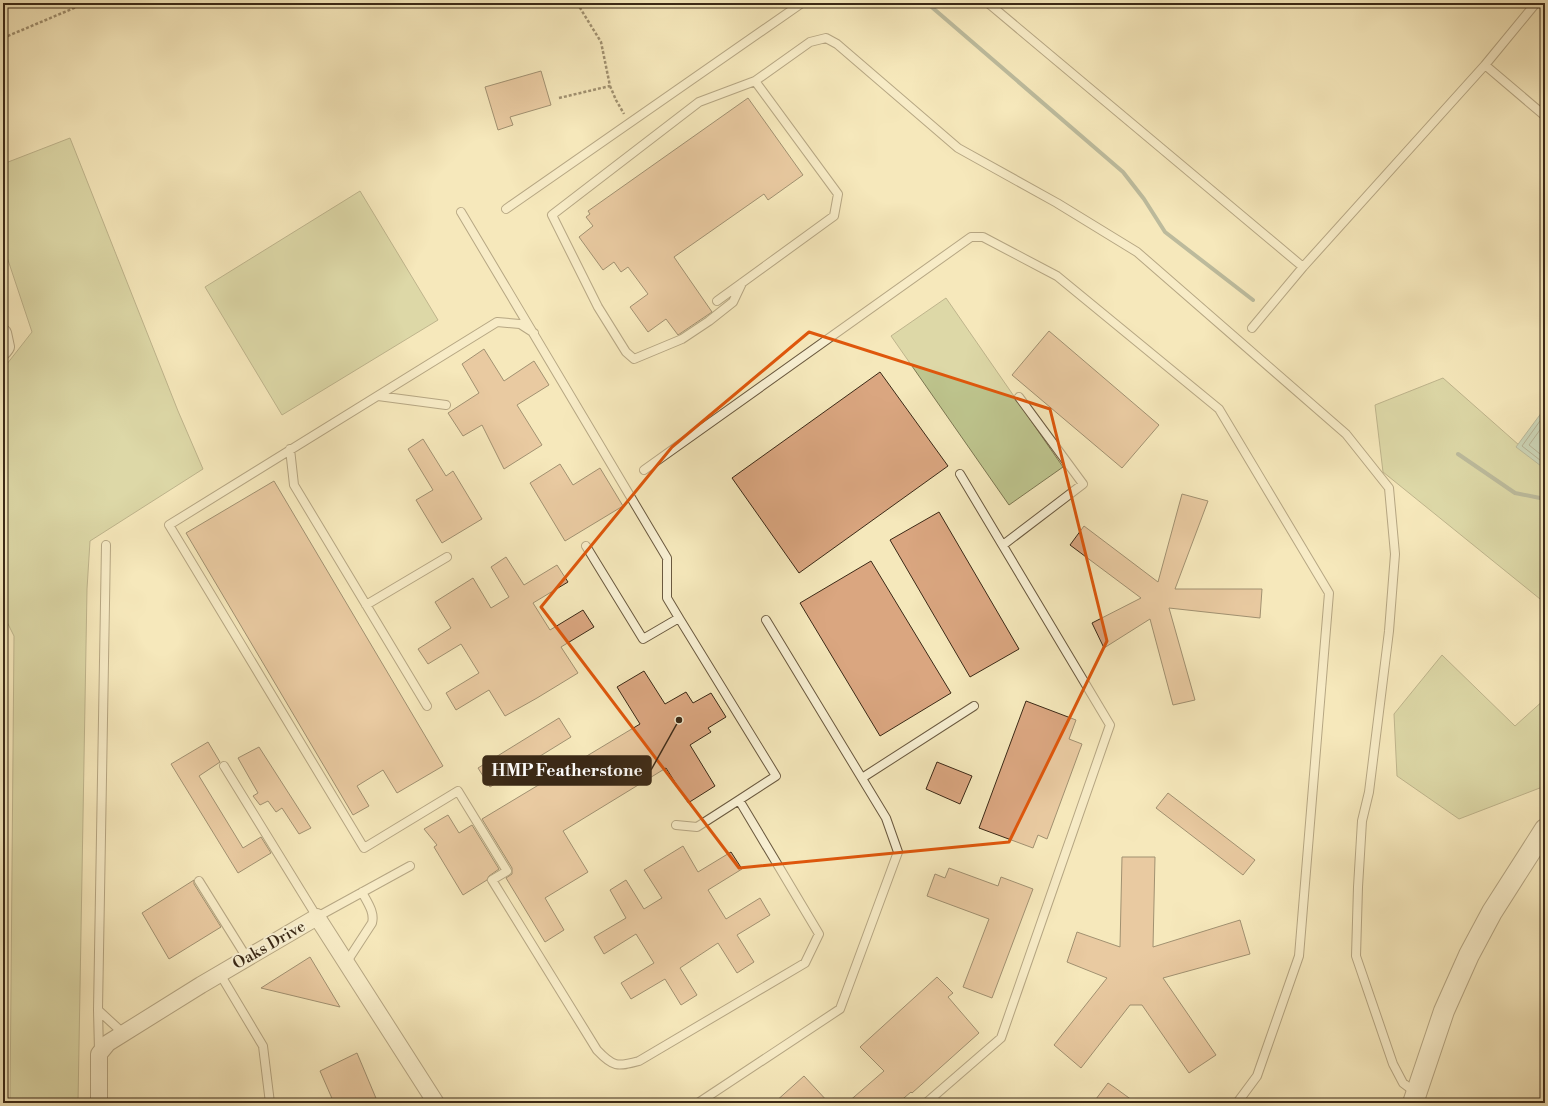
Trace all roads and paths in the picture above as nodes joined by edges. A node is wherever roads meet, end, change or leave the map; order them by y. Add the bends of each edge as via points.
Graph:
1 (86, 3) edge
2 (577, 3) edge
3 (802, 3) edge
4 (988, 3) edge
5 (1536, 3) edge
6 (3, 38) edge
7 (1485, 65) junction
8 (755, 81) junction
9 (610, 86) junction
10 (559, 98) dead end
11 (1545, 116) edge
12 (629, 123) junction
13 (506, 208) dead end
14 (461, 212) dead end
15 (1303, 267) junction
16 (742, 283) junction
17 (717, 300) dead end
18 (1252, 328) dead end
19 (3, 333) edge
20 (534, 333) junction
21 (3, 352) edge
22 (378, 396) junction
23 (1019, 397) dead end
24 (446, 405) dead end
25 (290, 449) junction
26 (644, 470) dead end
27 (960, 474) dead end
28 (1003, 545) junction
29 (106, 546) dead end
30 (586, 546) dead end
31 (447, 556) dead end
32 (366, 605) junction
33 (679, 618) junction
34 (766, 620) dead end
35 (427, 706) dead end
36 (974, 706) dead end
37 (224, 766) dead end
38 (862, 778) junction
39 (739, 800) junction
40 (676, 825) dead end
41 (1545, 830) edge
42 (410, 866) dead end
43 (200, 881) dead end
44 (362, 892) junction
45 (317, 917) junction
46 (247, 958) junction
47 (346, 963) junction
48 (220, 974) junction
49 (98, 1010) junction
50 (123, 1033) junction
51 (99, 1054) junction
52 (1414, 1098) edge
53 (99, 1103) edge
54 (270, 1103) edge
55 (436, 1103) edge
56 (698, 1103) edge
57 (926, 1103) edge
58 (1237, 1103) edge

1 - 6 path
2 - 9 path via 601,42
3 - 12 lane
4 - 15 lane
5 - 7 lane
7 - 11 lane
7 - 15 lane
8 - 16 lane via 838,194 834,216
8 - 16 lane via 699,102 552,215 598,307 626,352 634,358 682,338 709,321 733,302
8 - 52 lane via 810,42 826,38 837,44 958,148 1057,203 1137,252 1346,434 1389,488 1395,554 1387,646 1369,792 1362,821 1356,956 1393,1064
9 - 10 path
9 - 12 path
12 - 13 lane
14 - 20 lane
15 - 18 lane
16 - 17 lane
19 - 21 street via 6,347
20 - 22 lane via 520,324 497,322
20 - 33 lane via 667,558 667,598
22 - 24 lane
22 - 25 lane
23 - 28 lane via 1083,484
25 - 32 lane via 294,485
25 - 39 lane via 169,525 364,848 458,791 507,871 492,880 597,1050 608,1061 621,1066 639,1060 805,963 819,934
26 - 58 lane via 971,237 983,237 1057,276 1219,409 1329,592 1300,956 1257,1076
27 - 28 lane
28 - 57 lane via 1110,725 1001,1038
29 - 49 lane
30 - 33 lane via 644,639
31 - 32 lane
32 - 35 lane
33 - 39 lane via 776,776
34 - 38 lane
36 - 38 lane
37 - 45 lane
38 - 56 lane via 886,818 898,852 840,1009
39 - 40 lane via 697,827
41 - 52 street via 1492,912 1469,955 1444,1011
42 - 44 lane
43 - 46 lane
44 - 45 lane
44 - 47 lane via 374,917
45 - 46 street, Oaks Drive
45 - 47 street, Oaks Drive
46 - 48 street, Oaks Drive
47 - 55 street, Oaks Drive
48 - 50 street, Oaks Drive
48 - 54 lane via 263,1046
49 - 50 lane
49 - 51 lane
50 - 51 street, Oaks Drive via 108,1043
51 - 53 street

